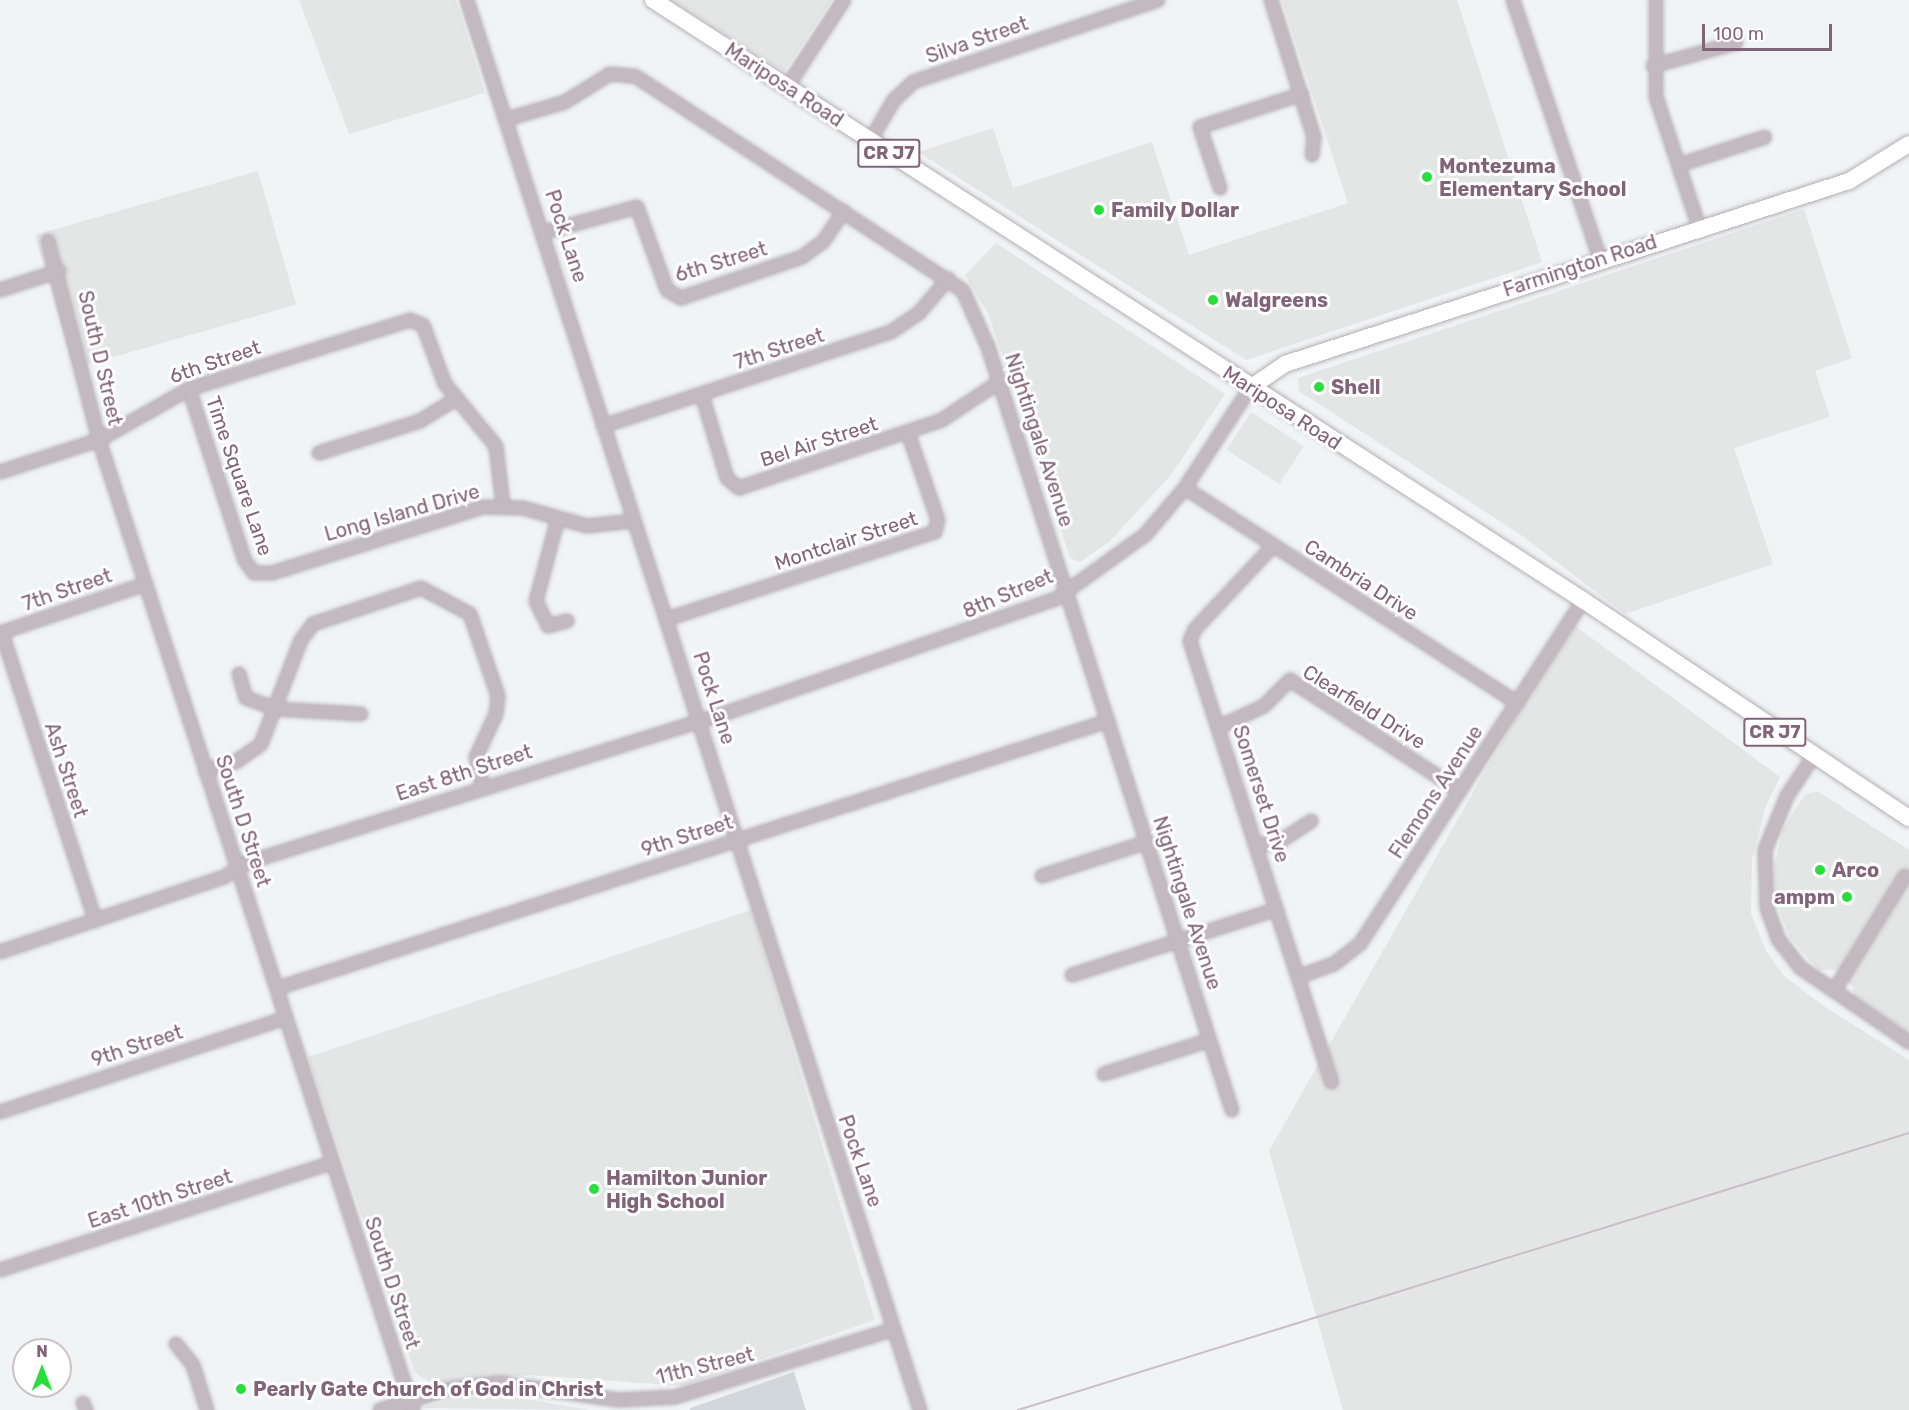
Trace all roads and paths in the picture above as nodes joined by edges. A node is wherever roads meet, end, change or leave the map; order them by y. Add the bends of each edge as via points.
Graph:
1 (467, 0) edge
2 (653, 0) edge
3 (844, 0) edge
4 (1158, 0) edge
5 (1270, 0) edge
6 (1513, 0) edge
7 (1656, 0) edge
8 (1736, 43) dead end
9 (1653, 66) junction
10 (787, 87) junction
11 (1302, 94) junction
12 (507, 119) junction
13 (1765, 137) dead end
14 (870, 141) junction
15 (1906, 148) edge
16 (1312, 156) dead end
17 (1678, 165) junction
18 (1220, 188) dead end
19 (844, 211) junction
20 (1699, 227) junction
21 (545, 232) junction
22 (48, 241) dead end
23 (1600, 259) junction
24 (59, 271) junction
25 (948, 279) junction
26 (0, 290) edge
27 (999, 382) junction
28 (1250, 388) junction
29 (189, 389) junction
30 (702, 395) junction
31 (456, 399) junction
32 (603, 426) junction
33 (908, 433) junction
34 (99, 440) junction
35 (319, 453) dead end
36 (0, 472) edge
37 (1185, 488) junction
38 (503, 506) junction
39 (558, 518) junction
40 (633, 521) junction
41 (1274, 546) junction
42 (254, 573) joint
43 (146, 584) junction
44 (1066, 591) junction
45 (1583, 600) junction
46 (667, 619) junction
47 (567, 621) dead end
48 (1, 633) edge
49 (239, 674) dead end
50 (1517, 704) junction
51 (276, 709) junction
52 (361, 714) dead end
53 (701, 720) junction
54 (1108, 721) junction
55 (1218, 727) junction
56 (1814, 757) junction
57 (205, 771) junction
58 (483, 788) junction
59 (1460, 791) junction
60 (1909, 818) edge
61 (1311, 821) dead end
62 (738, 841) junction
63 (1147, 842) junction
64 (1257, 846) junction
65 (238, 868) junction
66 (1042, 876) dead end
67 (1905, 876) dead end
68 (1277, 909) junction
69 (95, 920) junction
70 (1179, 941) junction
71 (0, 952) edge
72 (1072, 975) dead end
73 (1298, 977) junction
74 (278, 988) junction
75 (1834, 991) junction
76 (286, 1018) junction
77 (1210, 1040) junction
78 (1909, 1042) edge
79 (1104, 1074) dead end
80 (1332, 1082) dead end
81 (1232, 1110) dead end
82 (0, 1112) edge
83 (332, 1163) junction
84 (0, 1270) edge
85 (894, 1329) junction
86 (176, 1344) dead end
87 (411, 1405) edge
88 (207, 1410) edge
89 (380, 1410) edge
90 (920, 1410) edge

1 - 12 street, Pock Lane
2 - 10 main road, Mariposa Road / CR J7
3 - 10 street
4 - 14 street, Silva Street via 913,82 894,100
5 - 11 street
6 - 23 street
7 - 9 street
8 - 9 street
9 - 17 street via 1656,97
10 - 14 main road, Mariposa Road / CR J7
11 - 16 street via 1314,138
11 - 18 street via 1200,128
12 - 19 street, Nightingale Avenue via 565,102 610,74 630,74
12 - 21 street, Pock Lane
13 - 17 street
14 - 28 main road, Mariposa Road / CR J7
15 - 20 main road, Farmington Road via 1849,181
17 - 20 street
19 - 21 street, 6th Street via 823,242 802,257 681,298 667,290 637,207
19 - 25 street, Nightingale Avenue
20 - 23 main road, Farmington Road
21 - 32 street, Pock Lane
22 - 24 street, South D Street
23 - 28 main road, Farmington Road via 1285,364
24 - 26 street
24 - 34 street, South D Street
25 - 27 street, Nightingale Avenue via 971,304
25 - 30 street, 7th Street via 919,313 891,332
27 - 33 street, Bel Air Street via 942,420
27 - 44 street, Nightingale Avenue
28 - 37 street, 8th Street
28 - 45 main road, Mariposa Road / CR J7
29 - 31 street, 6th Street via 417,321
29 - 34 street, 6th Street
29 - 42 street, Time Square Lane via 245,561
30 - 32 street, 7th Street
30 - 33 street, Bel Air Street via 728,478 739,488
31 - 35 street via 420,421
31 - 38 street via 496,446 503,472
32 - 40 street, Pock Lane
33 - 46 street, Montclair Street via 937,516 935,532
34 - 36 street, 6th Street
34 - 43 street, South D Street
37 - 41 street, Cambria Drive
37 - 44 street, 8th Street via 1125,553
38 - 39 street, Long Island Drive
38 - 42 street, Long Island Drive via 466,510 272,573
39 - 40 street, Long Island Drive via 603,527
39 - 47 street via 536,600 548,626
40 - 46 street, Pock Lane
41 - 50 street, Cambria Drive
41 - 55 street, Somerset Drive via 1190,637
43 - 48 street, 7th Street
43 - 57 street, South D Street
44 - 53 street, 8th Street via 999,622
44 - 54 street, Nightingale Avenue
45 - 50 street, Flemons Avenue
45 - 56 main road, Mariposa Road / CR J7
46 - 53 street, Pock Lane
48 - 69 street, Ash Street
49 - 51 street via 246,698
50 - 59 street, Flemons Avenue
51 - 52 street
51 - 57 street via 259,747
51 - 58 street via 301,640 313,624 412,589 431,591 470,614 498,696 496,714 476,756
53 - 58 street, East 8th Street
53 - 62 street, Pock Lane
54 - 62 street, 9th Street
54 - 63 street, Nightingale Avenue
55 - 59 street, Clearfield Drive via 1264,706 1290,680
55 - 64 street, Somerset Drive
56 - 60 main road, Mariposa Road / CR J7
56 - 75 street via 1776,817 1762,876 1767,908 1789,957
57 - 65 street, South D Street
58 - 65 street, East 8th Street
59 - 73 street, Flemons Avenue via 1360,944 1334,964
61 - 64 street via 1282,840
62 - 74 street, 9th Street
62 - 85 street, Pock Lane
63 - 66 street
63 - 70 street, Nightingale Avenue
64 - 68 street, Somerset Drive
65 - 69 street, East 8th Street
65 - 74 street, South D Street
67 - 75 street
68 - 70 street
68 - 73 street, Somerset Drive
69 - 71 street, East 8th Street
70 - 72 street
70 - 77 street, Nightingale Avenue
73 - 80 street, Somerset Drive
74 - 76 street, South D Street
75 - 78 street
76 - 82 street, 9th Street
76 - 83 street, South D Street
77 - 79 street
77 - 81 street, Nightingale Avenue
83 - 84 street, East 10th Street
83 - 87 street, South D Street
85 - 87 street, 11th Street via 675,1397 618,1400 498,1383
85 - 90 street, Pock Lane
86 - 88 street via 193,1365
87 - 89 street, 11th Street

